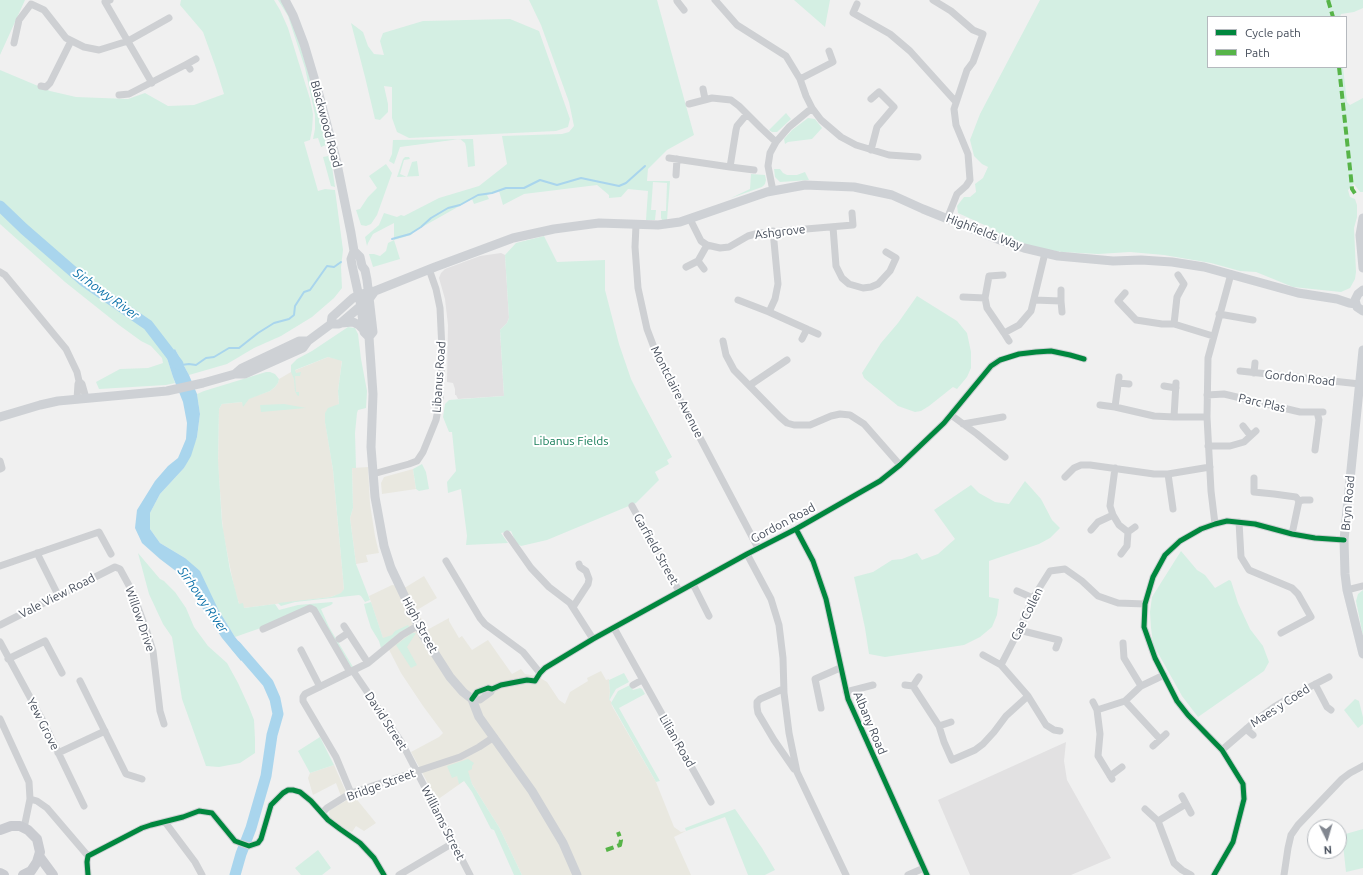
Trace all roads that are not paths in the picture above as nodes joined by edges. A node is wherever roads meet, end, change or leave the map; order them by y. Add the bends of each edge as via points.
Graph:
1 (285, 0) edge
2 (715, 0) edge
3 (933, 0) edge
4 (106, 1) edge
5 (676, 2) edge
6 (857, 4) dead end
7 (684, 10) dead end
8 (169, 18) dead end
9 (71, 41) junction
10 (128, 41) junction
11 (14, 44) dead end
12 (829, 52) dead end
13 (196, 59) dead end
14 (800, 79) junction
15 (152, 83) junction
16 (41, 86) dead end
17 (703, 90) dead end
18 (119, 95) dead end
19 (706, 99) junction
20 (871, 99) dead end
21 (956, 102) junction
22 (689, 104) dead end
23 (812, 108) junction
24 (747, 114) junction
25 (776, 142) junction
26 (871, 150) junction
27 (918, 157) dead end
28 (669, 158) dead end
29 (677, 159) junction
30 (730, 167) junction
31 (754, 170) dead end
32 (676, 175) dead end
33 (773, 191) junction
34 (852, 213) dead end
35 (1363, 218) edge
36 (690, 219) junction
37 (947, 219) junction
38 (636, 225) junction
39 (833, 227) junction
40 (773, 231) junction
41 (706, 245) junction
42 (354, 251) junction
43 (886, 252) dead end
44 (1045, 253) junction
45 (698, 261) junction
46 (686, 267) dead end
47 (1363, 268) edge
48 (428, 269) junction
49 (704, 269) dead end
50 (0, 272) edge
51 (1231, 274) junction
52 (1003, 275) dead end
53 (1178, 275) dead end
54 (1061, 290) dead end
55 (1360, 292) edge
56 (1125, 293) dead end
57 (750, 296) dead end
58 (365, 297) junction
59 (963, 297) dead end
60 (985, 298) junction
61 (1338, 299) junction
62 (738, 300) dead end
63 (1034, 300) junction
64 (1060, 301) junction
65 (748, 304) junction
66 (1356, 304) junction
67 (1363, 311) edge
68 (769, 312) junction
69 (1062, 312) dead end
70 (1219, 314) junction
71 (1253, 320) dead end
72 (341, 323) junction
73 (331, 324) junction
74 (1174, 324) junction
75 (363, 329) junction
76 (807, 329) junction
77 (1004, 333) junction
78 (818, 334) dead end
79 (1213, 336) junction
80 (369, 337) junction
81 (802, 339) dead end
82 (723, 341) dead end
83 (1009, 341) dead end
84 (1363, 350) edge
85 (1084, 359) dead end
86 (787, 360) dead end
87 (1255, 362) dead end
88 (1240, 371) dead end
89 (1254, 373) junction
90 (1128, 384) dead end
91 (1360, 384) junction
92 (750, 386) junction
93 (1164, 386) dead end
94 (1207, 395) junction
95 (81, 399) junction
96 (1100, 405) dead end
97 (1115, 407) junction
98 (951, 414) junction
99 (0, 417) edge
100 (1003, 417) dead end
101 (1174, 417) junction
102 (1207, 417) junction
103 (963, 424) junction
104 (1244, 426) dead end
105 (1359, 433) edge
106 (1208, 446) junction
107 (1315, 450) dead end
108 (1005, 457) dead end
109 (0, 461) edge
110 (900, 465) junction
111 (1210, 467) junction
112 (1115, 468) junction
113 (0, 469) edge
114 (373, 474) junction
115 (1168, 474) junction
116 (1065, 477) dead end
117 (1254, 478) dead end
118 (1310, 500) dead end
119 (1299, 501) junction
120 (632, 506) dead end
121 (1173, 509) dead end
122 (1113, 515) junction
123 (1239, 522) junction
124 (1215, 524) junction
125 (1135, 527) dead end
126 (796, 528) junction
127 (1092, 530) dead end
128 (1128, 532) junction
129 (506, 534) dead end
130 (1292, 534) junction
131 (1344, 540) junction
132 (758, 548) junction
133 (37, 553) junction
134 (110, 554) dead end
135 (747, 554) junction
136 (1121, 554) dead end
137 (446, 561) dead end
138 (579, 564) dead end
139 (0, 566) edge
140 (115, 567) joint
141 (693, 584) junction
142 (1363, 586) edge
143 (1347, 590) junction
144 (679, 591) junction
145 (1017, 591) dead end
146 (58, 595) junction
147 (1033, 598) junction
148 (1144, 604) junction
149 (573, 608) junction
150 (709, 616) dead end
151 (0, 625) edge
152 (419, 625) junction
153 (344, 626) dead end
154 (614, 628) junction
155 (263, 629) dead end
156 (1020, 630) junction
157 (1281, 632) dead end
158 (348, 633) junction
159 (339, 639) dead end
160 (593, 639) junction
161 (0, 642) edge
162 (1123, 643) dead end
163 (1056, 648) dead end
164 (301, 650) dead end
165 (1363, 654) edge
166 (983, 655) dead end
167 (8, 659) junction
168 (368, 663) junction
169 (1001, 665) junction
170 (840, 668) junction
171 (352, 671) junction
172 (62, 673) dead end
173 (540, 673) junction
174 (1164, 675) junction
175 (919, 677) dead end
176 (1329, 677) dead end
177 (642, 680) junction
178 (80, 681) dead end
179 (1315, 684) junction
180 (633, 685) dead end
181 (873, 685) dead end
182 (905, 685) dead end
183 (913, 686) junction
184 (1141, 686) junction
185 (320, 687) junction
186 (783, 689) junction
187 (846, 692) junction
188 (1028, 696) junction
189 (472, 699) junction
190 (1093, 702) dead end
191 (1125, 702) junction
192 (821, 708) dead end
193 (1097, 710) junction
194 (1331, 710) dead end
195 (0, 720) edge
196 (951, 722) dead end
197 (164, 724) dead end
198 (939, 726) junction
199 (1246, 729) junction
200 (1060, 730) dead end
201 (105, 731) junction
202 (1253, 736) dead end
203 (494, 737) junction
204 (1153, 746) dead end
205 (1222, 750) junction
206 (58, 753) junction
207 (1363, 766) edge
208 (1122, 767) dead end
209 (416, 772) junction
210 (797, 772) junction
211 (142, 779) dead end
212 (351, 793) junction
213 (1182, 796) dead end
214 (30, 799) junction
215 (711, 802) dead end
216 (1186, 804) junction
217 (84, 806) dead end
218 (1145, 809) dead end
219 (322, 813) junction
220 (1191, 813) dead end
221 (1158, 821) junction
222 (165, 822) junction
223 (24, 828) junction
224 (0, 830) edge
225 (453, 843) junction
226 (39, 856) junction
227 (88, 856) junction
228 (924, 868) junction
229 (0, 873) edge
230 (4, 875) edge
231 (27, 875) edge
232 (53, 875) edge
233 (88, 875) edge
234 (202, 875) edge
235 (384, 875) edge
236 (399, 875) edge
237 (470, 875) edge
238 (577, 875) edge
239 (846, 875) edge
240 (908, 875) edge
241 (927, 875) edge
242 (1191, 875) edge
243 (1214, 875) edge
244 (1284, 875) edge

1 - 42 main road, Blackwood Road via 304,44 318,91 336,159
2 - 14 street via 737,25 786,56
3 - 21 street via 951,11 972,30 983,34
4 - 10 street
5 - 7 street
6 - 21 street via 853,13 890,34 910,51
8 - 10 street
9 - 10 street via 84,48 99,50
9 - 11 street via 44,10 31,4 19,20
9 - 16 street via 50,83 46,87
10 - 15 street
12 - 14 street via 833,62
13 - 15 street via 189,67
14 - 23 street
15 - 18 street via 130,94
17 - 19 street
19 - 22 street
19 - 24 street via 731,100
20 - 26 street via 879,92 894,108 877,127
21 - 37 street via 956,125 968,154 970,180 957,194
23 - 25 street
23 - 26 street via 821,120 841,137 856,146
24 - 25 street
24 - 30 street via 737,126
25 - 33 street via 769,159
26 - 27 street via 889,155
28 - 29 street
29 - 30 street
29 - 32 street
30 - 31 street
33 - 36 main road, Highfields Way via 740,200
33 - 37 main road, Highfields Way via 804,185 854,187 892,195
34 - 39 street, Ashgrove via 853,225
35 - 47 main road via 1360,235
36 - 38 main road, Highfields Way via 669,224
36 - 41 street via 698,236
37 - 44 main road, Highfields Way via 1000,240
38 - 48 main road, Highfields Way via 593,224 554,229 513,238
38 - 132 street, Montclaire Avenue via 638,288 647,328 658,358
39 - 40 street, Ashgrove
39 - 43 street via 836,266 848,284 863,288 878,284 899,256
40 - 41 street, Ashgrove via 748,236 725,248
40 - 68 street via 778,284
41 - 45 street
42 - 58 main road, Blackwood Road via 351,259
42 - 58 main road, Blackwood Road via 360,257 362,266 359,271
44 - 51 main road, Highfields Way via 1087,259 1172,262
44 - 63 street
45 - 46 street
45 - 49 street
48 - 58 main road
48 - 114 street, Libanus Road via 440,308 442,343 440,399 436,420 417,461
50 - 95 street via 66,349 82,384
51 - 61 main road, Highfields Way via 1298,293
51 - 70 street
52 - 60 street via 989,276
53 - 74 street via 1184,284 1176,297
54 - 64 street
55 - 61 main road
55 - 66 main road via 1356,297
56 - 74 street via 1118,301 1136,320
57 - 65 street
58 - 72 main road
58 - 73 main road via 353,298 332,317
58 - 75 main road
58 - 80 main road, High Street via 373,332
59 - 60 street
60 - 77 street via 987,308
61 - 66 main road, Highfields Way
62 - 65 street
63 - 64 street
63 - 77 street via 1025,319
64 - 69 street
65 - 68 street
66 - 67 main road
68 - 76 street
70 - 71 street
70 - 79 street
72 - 73 main road
72 - 75 main road via 353,322
73 - 95 main road via 308,341 299,341 242,368 235,374 167,391
74 - 79 street
75 - 80 main road
76 - 78 street
76 - 81 street
77 - 83 street
79 - 94 street via 1208,358
80 - 114 main road, High Street via 373,394
82 - 92 street via 732,366
84 - 91 main road, Bryn Road
85 - 98 street, Gordon Road via 1051,351 1019,354 1000,360 991,366
86 - 92 street
87 - 89 street
88 - 89 street, Gordon Road
89 - 91 street, Gordon Road
90 - 97 street via 1119,380
91 - 105 main road, Bryn Road
92 - 110 street via 786,423 810,425 831,416 850,415 864,424
93 - 101 street via 1176,385
94 - 102 street
94 - 107 street, Parc Plas via 1224,394 1300,412 1320,412
95 - 99 main road via 40,405
96 - 97 street
97 - 101 street via 1154,416
98 - 103 street
98 - 110 street, Gordon Road
100 - 103 street
101 - 102 street
102 - 106 street
103 - 108 street
104 - 106 street via 1253,433 1244,442 1230,446
105 - 131 main road, Bryn Road
106 - 111 street
109 - 113 street
110 - 126 street, Gordon Road via 880,481
111 - 115 street
111 - 124 street
112 - 115 street
112 - 116 street via 1081,465
112 - 122 street via 1110,506
114 - 152 main road, High Street via 380,533 391,568
115 - 121 street
117 - 119 street via 1254,492 1296,497
118 - 119 street
119 - 130 street
120 - 144 street, Garfield Street
122 - 127 street via 1098,522
122 - 128 street via 1119,525
123 - 124 street
123 - 130 street
123 - 157 street via 1241,557 1249,570 1292,588 1311,617
124 - 148 street via 1180,541 1165,555 1153,577
125 - 128 street
126 - 132 street, Gordon Road
126 - 170 street, Albany Road via 824,592
128 - 136 street via 1127,546
129 - 149 street via 531,568
130 - 131 street
131 - 143 main road, Bryn Road
132 - 135 street, Gordon Road
133 - 134 street via 99,532
133 - 139 street
133 - 146 street
135 - 141 street, Gordon Road
135 - 186 street via 771,599 779,625
137 - 173 street via 485,624 523,652
138 - 149 street via 589,579
140 - 146 street, Vale View Road
140 - 197 street, Willow Drive via 120,569 132,591 148,632
141 - 144 street, Gordon Road
141 - 150 street
142 - 143 street
143 - 165 main road, Bryn Road
144 - 154 street, Gordon Road
145 - 147 street
146 - 151 street, Vale View Road
147 - 148 street, Cae Collen via 1050,572 1065,569 1098,596 1118,603
147 - 156 street, Cae Collen
148 - 174 street via 1144,627
149 - 160 street
152 - 168 street via 402,635
152 - 189 main road, High Street via 448,674
153 - 158 street
154 - 160 street, Gordon Road
154 - 177 street, Lilian Road
155 - 171 street, David Street via 310,608 314,610
156 - 163 street via 1058,640
156 - 169 street, Cae Collen
158 - 159 street
158 - 168 street
160 - 173 street, Gordon Road
161 - 167 street, Yew Grove
162 - 184 street via 1124,658
164 - 185 street
166 - 169 street
167 - 172 street via 45,641
167 - 206 street, Yew Grove
168 - 171 street
169 - 188 street
170 - 187 street, Albany Road
170 - 192 street via 815,679
171 - 185 street
171 - 209 street, David Street via 402,743
173 - 189 street, Gordon Road via 535,681 501,685 480,700
174 - 184 street
174 - 205 street via 1188,715
175 - 183 street
176 - 179 street, Maes y Coed
177 - 180 street
177 - 215 street, Lilian Road
178 - 201 street
179 - 194 street, Maes y Coed
179 - 199 street, Maes y Coed via 1274,708
181 - 187 street
182 - 183 street
183 - 198 street
184 - 191 street
185 - 212 street via 305,694 303,701 331,748
186 - 210 street
186 - 210 street via 760,699 757,702 758,713
187 - 228 street, Albany Road
188 - 198 street via 1006,716 983,744 949,762
188 - 200 street via 1046,725 1054,730
189 - 203 main road, High Street via 479,717
190 - 193 street
191 - 193 street
191 - 204 street via 1163,736
193 - 208 street via 1100,734 1098,756 1111,777
195 - 214 street via 28,782
196 - 198 street
199 - 202 street, Maes y Coed
199 - 205 street, Maes y Coed
201 - 206 street
201 - 211 street via 126,774
203 - 209 street, Bridge Street via 460,757
203 - 238 main road, High Street via 532,791 563,843
205 - 243 street via 1243,784 1244,799 1233,842
206 - 217 street, Yew Grove
207 - 244 street via 1342,779 1298,824 1288,848
209 - 212 street, Bridge Street
209 - 225 street, Williams Street
210 - 239 street
212 - 219 street, Bridge Street
213 - 216 street
214 - 223 street
214 - 227 street via 48,808
216 - 220 street
216 - 221 street
218 - 221 street
219 - 222 street via 300,792 283,792 272,805 261,839 249,846 235,841 212,813 199,811
219 - 235 street via 360,843 374,858
221 - 242 street via 1174,863
222 - 227 street via 142,828
222 - 234 street
223 - 224 main road via 11,826
223 - 226 main road via 36,840
225 - 236 street
225 - 237 street, Williams Street
226 - 231 main road
226 - 232 main road
227 - 233 street
228 - 240 street
228 - 241 street, Albany Road
229 - 230 main road

